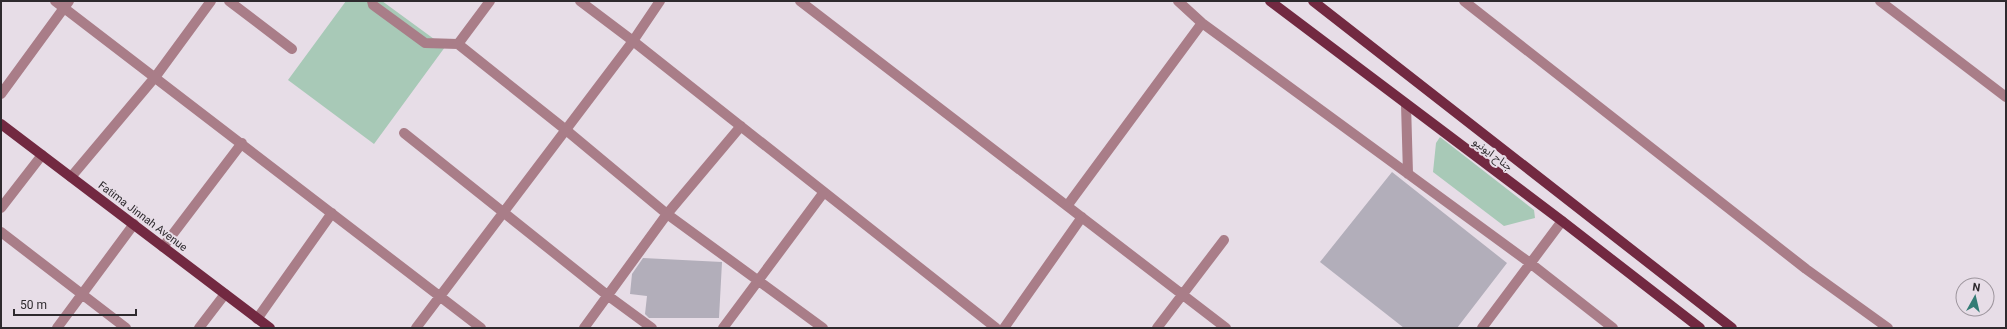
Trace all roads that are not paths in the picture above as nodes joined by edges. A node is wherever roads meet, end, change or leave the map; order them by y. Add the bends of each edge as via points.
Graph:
1 (55, 1) edge
2 (211, 1) edge
3 (229, 1) edge
4 (372, 1) edge
5 (490, 1) edge
6 (580, 1) edge
7 (660, 1) edge
8 (800, 1) edge
9 (1178, 1) edge
10 (1270, 1) edge
11 (1313, 1) edge
12 (1464, 1) edge
13 (1880, 1) edge
14 (67, 4) edge
15 (1202, 23) junction
16 (633, 41) junction
17 (458, 44) junction
18 (292, 49) dead end
19 (156, 76) junction
20 (1, 94) edge
21 (2006, 97) edge
22 (1406, 104) junction
23 (1, 124) edge
24 (741, 126) junction
25 (566, 130) junction
26 (404, 133) dead end
27 (242, 143) junction
28 (42, 155) junction
29 (1408, 174) junction
30 (71, 177) junction
31 (824, 192) junction
32 (1067, 206) junction
33 (1, 208) edge
34 (504, 211) junction
35 (332, 213) junction
36 (667, 214) junction
37 (1082, 217) junction
38 (1562, 221) junction
39 (134, 224) junction
40 (1, 232) edge
41 (1224, 240) dead end
42 (162, 247) junction
43 (1530, 263) junction
44 (758, 280) junction
45 (225, 294) junction
46 (83, 295) junction
47 (607, 295) junction
48 (1183, 295) junction
49 (439, 296) junction
50 (257, 318) junction
51 (57, 328) edge
52 (126, 328) edge
53 (199, 328) edge
54 (270, 328) edge
55 (416, 328) edge
56 (482, 328) edge
57 (584, 328) edge
58 (652, 328) edge
59 (722, 328) edge
60 (823, 328) edge
61 (996, 328) edge
62 (1004, 328) edge
63 (1158, 328) edge
64 (1226, 328) edge
65 (1482, 328) edge
66 (1613, 328) edge
67 (1700, 328) edge
68 (1732, 328) edge
69 (1888, 328) edge

1 - 14 street
2 - 19 street
3 - 18 street
4 - 17 street via 373,5 425,43
5 - 17 street
6 - 16 street
7 - 16 street
8 - 32 street
9 - 15 street
10 - 22 main road, جناح ایونیو
11 - 68 main road, جناح ایونیو
12 - 69 street via 1806,268
13 - 21 street
14 - 19 street
14 - 20 street
15 - 29 street
15 - 32 street
16 - 24 street
16 - 25 street
17 - 25 street
19 - 27 street
19 - 30 street
22 - 29 street
22 - 38 main road, جناح ایونیو
23 - 28 main road, Fatima Jinnah Avenue
24 - 31 street
24 - 36 street
25 - 34 street
25 - 36 street
26 - 34 street
27 - 35 street
27 - 42 street
28 - 30 main road, Fatima Jinnah Avenue
28 - 33 street
29 - 43 street
30 - 39 main road, Fatima Jinnah Avenue
31 - 44 street
31 - 61 street
32 - 37 street
34 - 47 street
34 - 49 street
35 - 49 street
35 - 50 street
36 - 44 street
36 - 47 street
37 - 48 street
37 - 62 street
38 - 43 street
38 - 67 main road, جناح ایونیو
39 - 42 main road, Fatima Jinnah Avenue
39 - 46 street
40 - 46 street
41 - 48 street
42 - 45 main road, Fatima Jinnah Avenue
43 - 65 street
43 - 66 street
44 - 59 street
44 - 60 street
45 - 50 main road, Fatima Jinnah Avenue
45 - 53 street
46 - 51 street
46 - 52 street
47 - 57 street
47 - 58 street
48 - 63 street
48 - 64 street
49 - 55 street
49 - 56 street
50 - 54 main road, Fatima Jinnah Avenue

